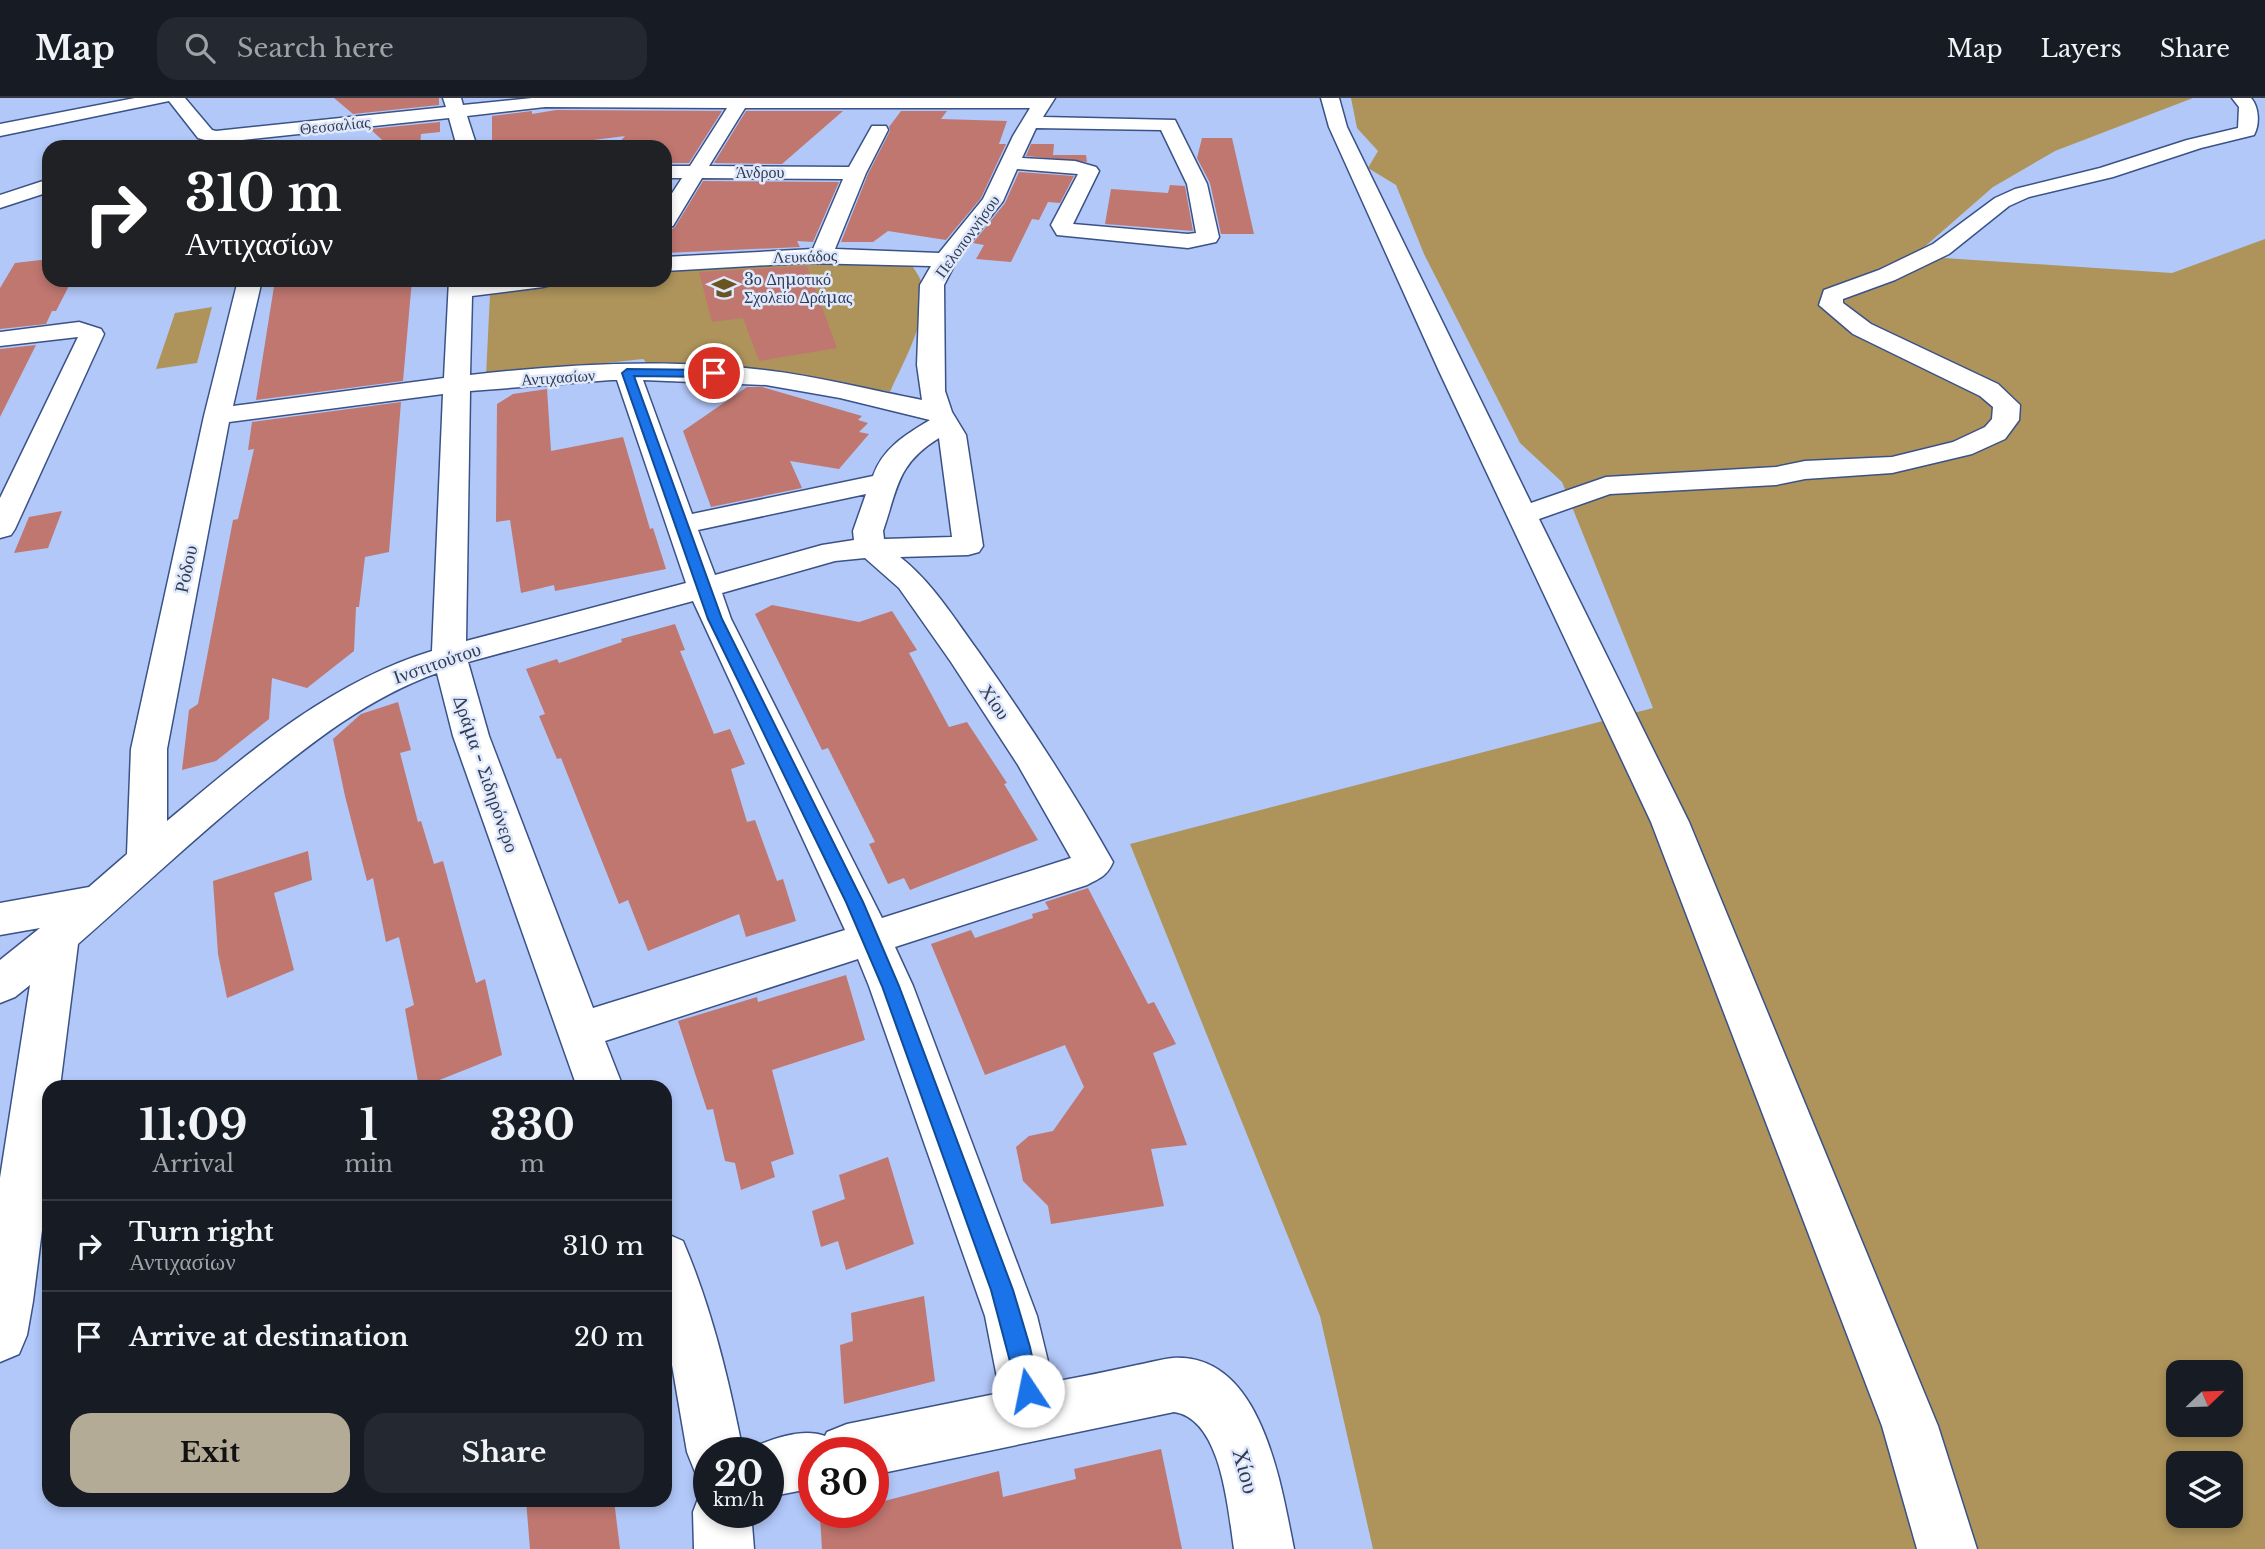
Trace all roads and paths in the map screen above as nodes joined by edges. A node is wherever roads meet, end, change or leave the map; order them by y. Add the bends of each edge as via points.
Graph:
1 (35, 98) edge
2 (162, 98) edge
3 (176, 98) edge
4 (1330, 98) edge
5 (2241, 98) edge
6 (660, 100) edge
7 (742, 101) edge
8 (336, 106) dead end
9 (1040, 108) edge
10 (49, 120) junction
11 (460, 122) edge
12 (326, 126) junction
13 (0, 130) edge
14 (879, 130) dead end
15 (60, 138) dead end
16 (235, 140) edge
17 (249, 140) edge
18 (1012, 163) junction
19 (672, 172) edge
20 (698, 172) junction
21 (856, 173) junction
22 (42, 187) edge
23 (0, 202) edge
24 (672, 211) edge
25 (822, 254) junction
26 (946, 260) junction
27 (672, 263) edge
28 (248, 287) edge
29 (461, 287) edge
30 (0, 339) edge
31 (627, 373) junction
32 (458, 384) junction
33 (218, 416) junction
34 (942, 417) junction
35 (884, 482) junction
36 (1521, 515) junction
37 (681, 525) junction
38 (0, 528) edge
39 (968, 546) joint
40 (873, 549) junction
41 (704, 589) junction
42 (449, 655) junction
43 (147, 861) junction
44 (102, 901) junction
45 (0, 919) edge
46 (872, 938) junction
47 (58, 939) junction
48 (0, 985) edge
49 (579, 1031) junction
50 (597, 1080) edge
51 (672, 1280) edge
52 (0, 1335) edge
53 (1032, 1413) junction
54 (712, 1437) edge
55 (889, 1443) edge
56 (723, 1528) edge
57 (724, 1549) edge
58 (1264, 1549) edge
59 (1947, 1549) edge

1 - 10 street
2 - 10 street
3 - 16 street, Θεσσαλίας via 205,134
4 - 36 street via 1338,127
5 - 36 street via 2248,106 2247,131 2022,193 2002,202 1941,249 1832,295 1831,305 1862,329 1989,390 2007,405 2005,420 1995,433 1962,448 1892,465 1606,486
6 - 7 street, Θεσσαλίας
6 - 11 street, Θεσσαλίας via 545,102
7 - 9 street, Θεσσαλίας
7 - 20 street
8 - 12 street
9 - 18 street, Πελοποννήσου
9 - 18 street, Θεσσαλίας via 1084,125 1168,124 1197,184 1208,237 1188,242 1065,230 1062,225 1089,171
10 - 13 street
10 - 15 street
11 - 12 street, Θεσσαλίας
12 - 17 street, Θεσσαλίας
14 - 21 street
18 - 26 street, Πελοποννήσου via 993,201
19 - 20 street, Άνδρου
20 - 21 street, Άνδρου
20 - 24 street
21 - 25 street
22 - 23 street
25 - 26 street, Λευκάδος
25 - 27 street, Λευκάδος
26 - 34 street, Πελοποννήσου via 932,290 930,374
28 - 33 street, Ρόδου
29 - 32 street, Δράμα - Σιδηρόνερο
30 - 38 street via 79,329 92,334
31 - 32 street, Αντιχασίων
31 - 34 street, Αντιχασίων via 743,375
31 - 37 street
32 - 33 street, Αντιχασίων
32 - 42 street, Δράμα - Σιδηρόνερο
33 - 43 street, Ρόδου via 149,749
34 - 35 street via 892,462
34 - 39 street, Πελοποννήσου via 952,435
35 - 37 street
35 - 40 street via 868,531
36 - 59 street via 1670,822 1910,1426
37 - 41 street
39 - 40 street, Ινστιτούτου
40 - 41 street, Ινστιτούτου via 833,552
40 - 46 street, Χίου via 914,586 1034,759 1093,862 1087,868
41 - 42 street, Ινστιτούτου
41 - 46 street via 731,655
42 - 43 street, Ινστιτούτου via 384,682 328,714 205,809
42 - 49 street, Δράμα - Σιδηρόνερο via 471,736
43 - 44 street, Ινστιτούτου
44 - 45 street
44 - 47 street, Ινστιτούτου
46 - 49 street
46 - 53 street via 1011,1316
47 - 48 street, Ινστιτούτου
47 - 52 street
49 - 50 street, Δράμα - Σιδηρόνερο
51 - 54 street via 699,1366
53 - 55 street
53 - 58 street, Χίου via 1184,1384 1202,1389 1214,1398 1240,1445
56 - 57 street

